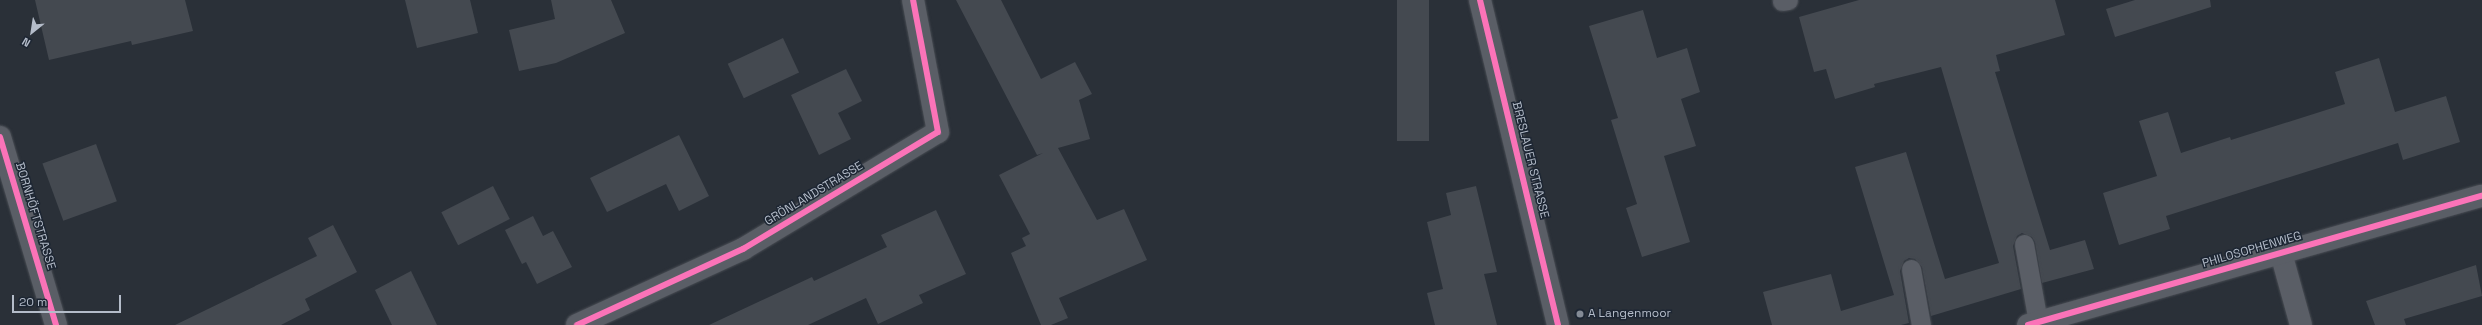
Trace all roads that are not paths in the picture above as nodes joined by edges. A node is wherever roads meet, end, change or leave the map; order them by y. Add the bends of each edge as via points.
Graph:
1 (913, 0) edge
2 (1480, 0) edge
3 (0, 137) edge
4 (2482, 196) edge
5 (2024, 244) dead end
6 (2281, 253) junction
7 (1911, 269) dead end
8 (2033, 324) edge
9 (56, 325) edge
10 (576, 325) edge
11 (1558, 325) edge
12 (1922, 325) edge
13 (2301, 325) edge

1 - 10 street, GRÖNLANDSTRASSE via 938,132 743,249
2 - 11 street, BRESLAUER STRASSE
3 - 9 street, BORNHÖFTSTRASSE
4 - 6 street, PHILOSOPHENWEG
5 - 8 lane
6 - 8 street, PHILOSOPHENWEG
6 - 13 street
7 - 12 lane

